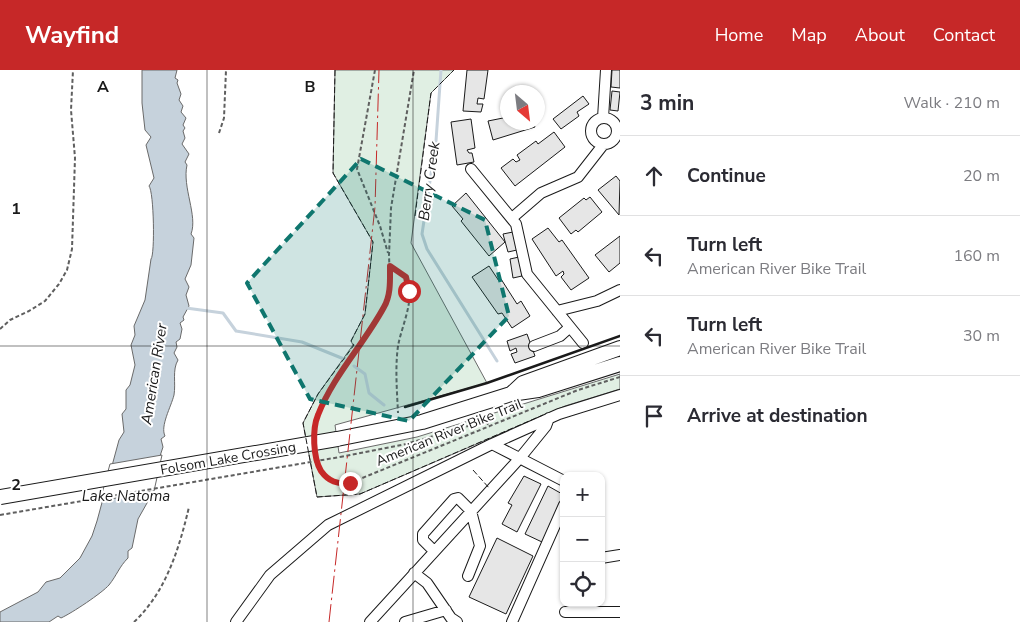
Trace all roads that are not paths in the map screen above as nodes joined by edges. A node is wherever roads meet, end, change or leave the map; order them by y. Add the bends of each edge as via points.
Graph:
1 (606, 70) edge
2 (603, 118) junction
3 (619, 127) edge
4 (612, 145) edge
5 (471, 169) dead end
6 (512, 218) junction
7 (620, 290) edge
8 (557, 311) junction
9 (570, 328) junction
10 (582, 343) dead end
11 (534, 346) dead end
12 (620, 348) edge
13 (620, 364) edge
14 (511, 394) junction
15 (620, 395) edge
16 (549, 418) junction
17 (492, 444) junction
18 (520, 458) junction
19 (560, 479) edge
20 (0, 497) edge
21 (471, 510) junction
22 (560, 514) edge
23 (434, 551) junction
24 (620, 554) edge
25 (605, 557) edge
26 (414, 573) junction
27 (468, 576) dead end
28 (446, 610) junction
29 (566, 612) dead end
30 (620, 612) edge
31 (236, 622) edge
32 (370, 622) edge
33 (406, 622) edge
34 (457, 622) edge
35 (512, 622) edge

1 - 2 lane
2 - 3 lane via 611,119
2 - 4 lane via 596,121 590,130 593,140
3 - 4 lane
4 - 6 lane via 578,176 541,193
5 - 6 lane
6 - 8 lane via 528,274
7 - 8 lane via 597,301
8 - 9 lane
9 - 10 lane
9 - 11 lane via 560,336
12 - 14 main road, Folsom Lake Crossing via 522,382
13 - 14 main road, Folsom Lake Crossing via 538,390
14 - 20 main road, Folsom Lake Crossing, bridge via 422,422 337,440
15 - 16 lane
16 - 17 lane
16 - 18 lane
17 - 18 lane
17 - 31 lane via 328,525 270,575
18 - 19 lane
18 - 21 lane
21 - 23 lane
21 - 23 lane via 458,498 454,499 423,534 423,540
21 - 27 lane via 480,546
22 - 35 lane
23 - 26 lane
24 - 25 lane
26 - 28 lane via 428,583
26 - 32 lane
28 - 33 lane
28 - 34 lane
29 - 30 lane

